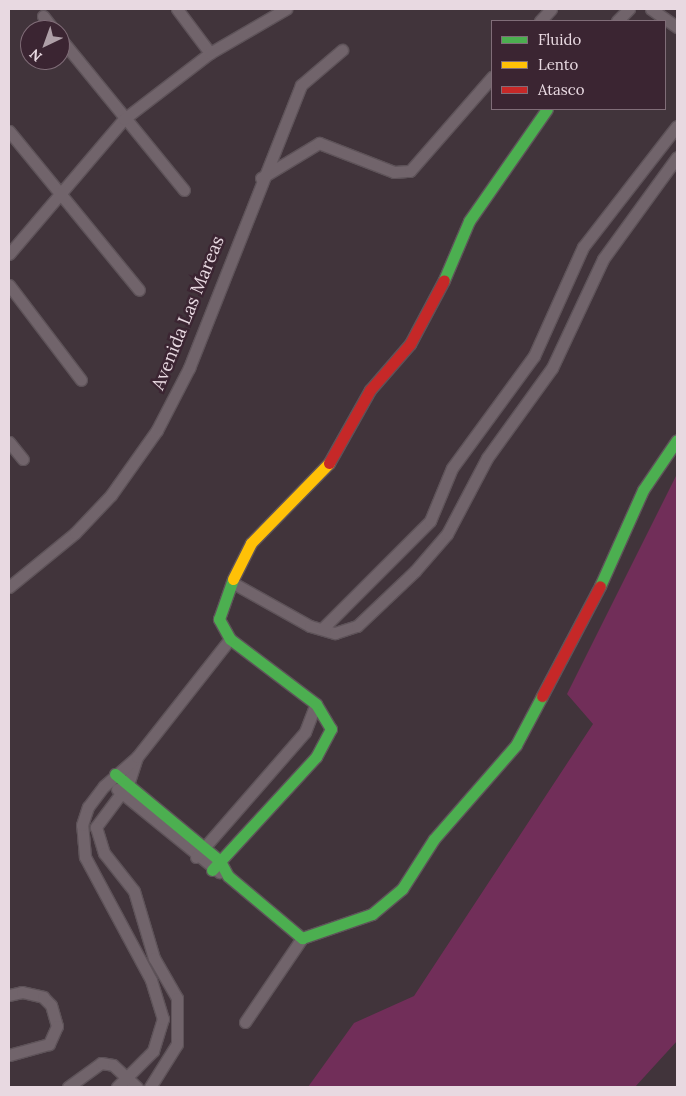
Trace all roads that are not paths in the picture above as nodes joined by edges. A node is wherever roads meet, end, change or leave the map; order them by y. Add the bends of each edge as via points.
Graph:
1 (177, 9) edge
2 (286, 9) edge
3 (551, 9) edge
4 (629, 9) edge
5 (651, 9) edge
6 (43, 16) dead end
7 (46, 20) edge
8 (541, 20) edge
9 (618, 20) edge
10 (677, 27) edge
11 (342, 50) dead end
12 (70, 51) edge
13 (210, 53) junction
14 (491, 78) edge
15 (547, 110) edge
16 (124, 119) junction
17 (677, 126) edge
18 (9, 131) edge
19 (677, 157) edge
20 (261, 178) junction
21 (184, 190) dead end
22 (58, 195) junction
23 (9, 254) edge
24 (9, 285) edge
25 (139, 290) dead end
26 (534, 356) junction
27 (552, 368) junction
28 (80, 380) dead end
29 (677, 440) edge
30 (9, 442) edge
31 (23, 459) dead end
32 (233, 583) junction
33 (9, 587) edge
34 (322, 630) junction
35 (230, 639) junction
36 (316, 704) junction
37 (137, 757) junction
38 (111, 778) junction
39 (125, 788) junction
40 (205, 848) junction
41 (196, 857) junction
42 (220, 861) junction
43 (212, 870) junction
44 (228, 876) junction
45 (302, 938) junction
46 (9, 995) edge
47 (245, 1022) dead end
48 (9, 1055) edge
49 (127, 1078) junction
50 (68, 1087) edge
51 (117, 1087) edge
52 (137, 1087) edge
53 (150, 1087) edge

1 - 13 street
2 - 13 street
3 - 8 street
4 - 9 street
5 - 10 street
6 - 7 street
11 - 20 street, Avenida Las Mareas via 301,85
12 - 16 street
13 - 16 street
14 - 20 street via 410,171 394,172 318,143
15 - 32 street via 469,221 432,309 410,344 370,390 336,455 251,543
16 - 21 street
16 - 22 street
17 - 26 street via 583,247
18 - 22 street
19 - 27 street via 603,259
20 - 33 street, Avenida Las Mareas via 189,368 157,430 111,495 75,533
22 - 23 street
22 - 25 street
24 - 28 street
26 - 27 street
26 - 34 street via 452,468 430,521
27 - 34 street via 488,458 436,548 357,626 334,633
29 - 45 street via 643,490 602,583 501,766 434,839 389,903 334,930
30 - 31 street
32 - 34 street
32 - 35 street via 219,609 221,628
35 - 36 street
35 - 37 street
36 - 40 street via 305,732
36 - 42 street via 331,729 328,740
37 - 38 street
37 - 39 street
38 - 39 street
38 - 49 street via 88,807 81,840 151,980 162,1019 153,1051
39 - 40 street
39 - 41 street
39 - 53 street via 101,815 97,840 134,891 154,958 177,998 179,1021 169,1061
40 - 41 street
40 - 42 street
41 - 43 street
42 - 43 street
42 - 44 street
43 - 44 street
44 - 45 street
45 - 47 street
46 - 48 street via 22,992 42,997 51,1005 57,1026 49,1044
49 - 50 street via 113,1065 102,1063
49 - 51 street
49 - 52 street

